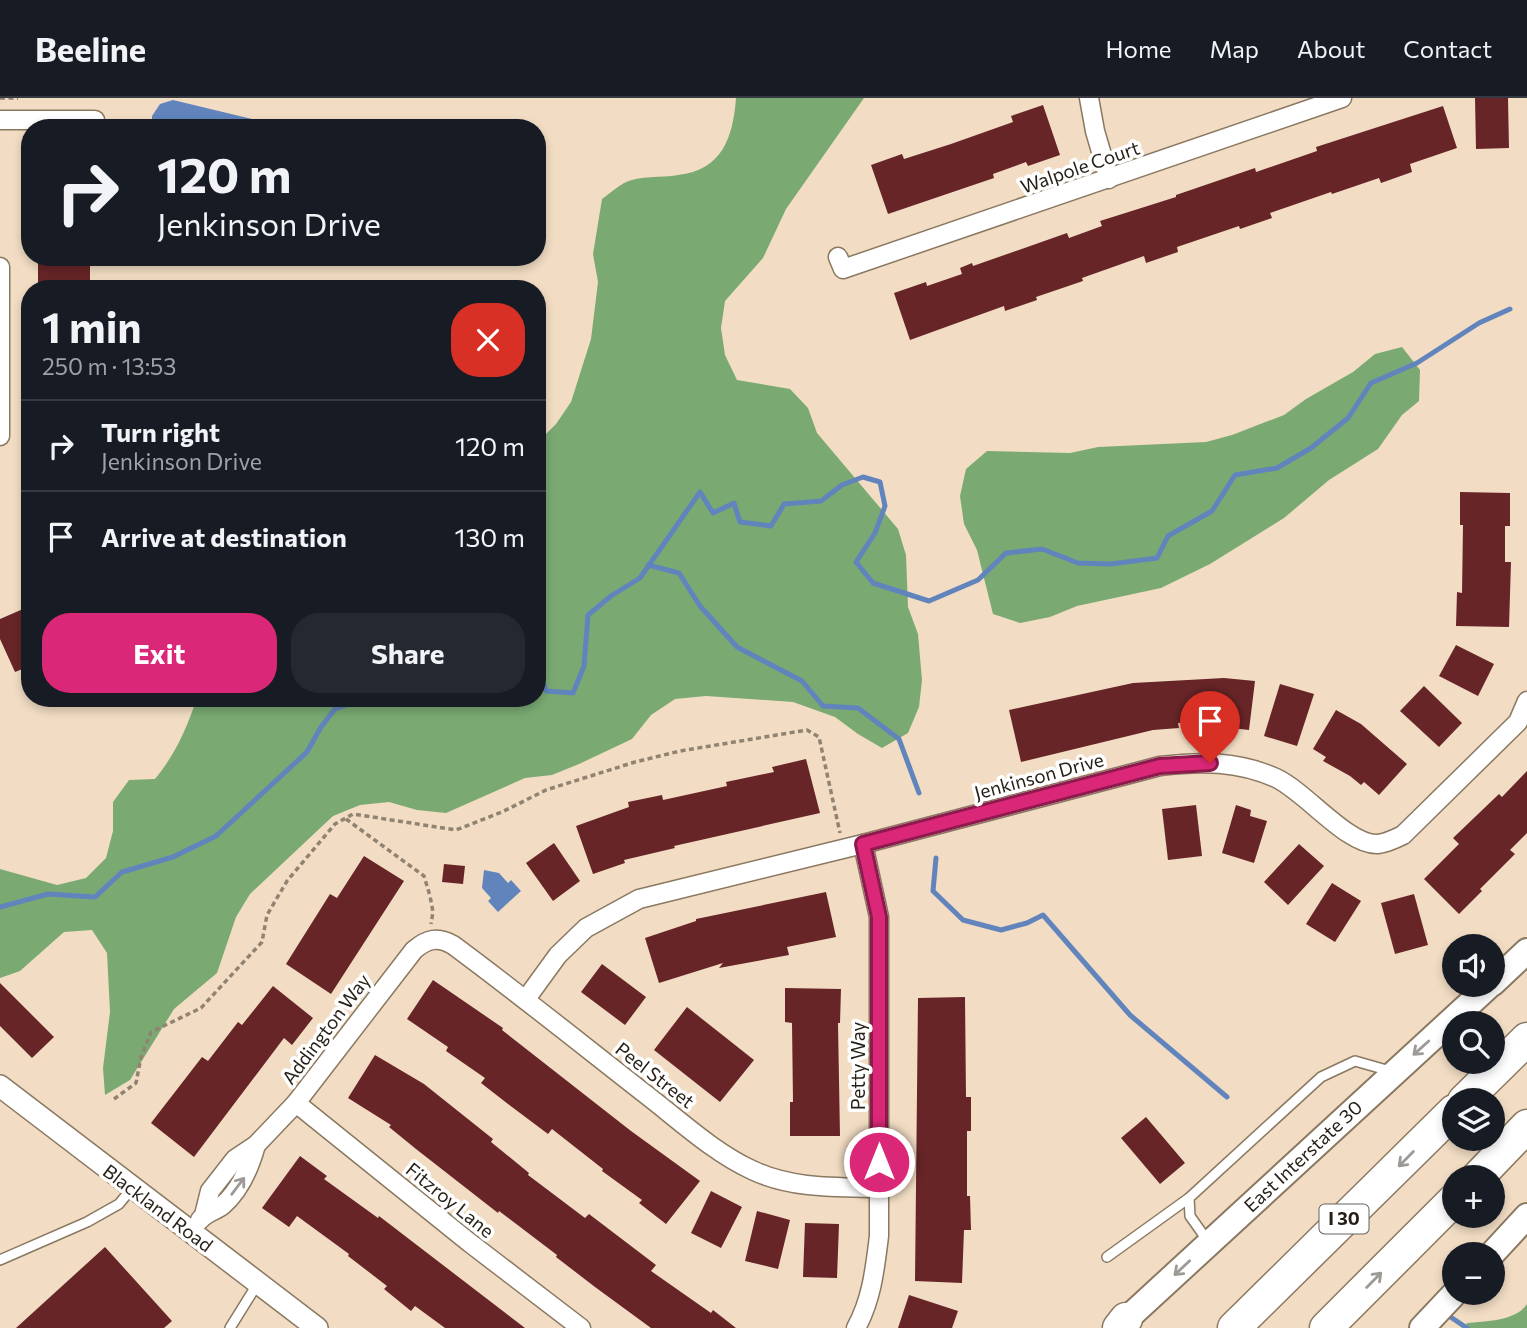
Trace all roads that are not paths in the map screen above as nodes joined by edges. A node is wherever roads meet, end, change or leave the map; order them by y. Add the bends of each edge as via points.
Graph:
1 (1089, 98) edge
2 (1334, 99) edge
3 (0, 120) edge
4 (21, 120) edge
5 (1109, 179) junction
6 (838, 257) dead end
7 (0, 267) edge
8 (0, 345) edge
9 (0, 436) edge
10 (1527, 701) edge
11 (863, 844) junction
12 (429, 940) joint
13 (1527, 951) edge
14 (1505, 971) edge
15 (1477, 997) edge
16 (526, 999) junction
17 (1527, 1039) edge
18 (1395, 1072) junction
19 (0, 1086) edge
20 (1477, 1088) edge
21 (296, 1103) junction
22 (1442, 1123) edge
23 (1527, 1126) edge
24 (1489, 1165) edge
25 (132, 1188) junction
26 (879, 1188) junction
27 (1189, 1198) junction
28 (1442, 1212) edge
29 (1527, 1216) edge
30 (190, 1232) junction
31 (1503, 1242) edge
32 (1210, 1243) junction
33 (1107, 1257) dead end
34 (0, 1260) edge
35 (258, 1283) junction
36 (1444, 1305) edge
37 (1121, 1325) edge
38 (230, 1328) edge
39 (317, 1328) edge
40 (581, 1328) edge
41 (856, 1328) edge
42 (1234, 1328) edge
43 (1326, 1328) edge
44 (1422, 1328) edge

1 - 5 street
2 - 5 street, Walpole Court
3 - 4 street
5 - 6 street, Walpole Court via 843,270
7 - 8 street
8 - 9 street
10 - 11 street, Jenkinson Drive via 1518,722 1403,835 1391,841 1376,844 1355,838 1302,794 1265,774 1226,763 1194,762 1160,766
11 - 16 street, Jenkinson Drive via 639,899 586,928 558,955
11 - 26 street, Petty Way via 879,917
12 - 16 street, Peel Street via 453,945
12 - 21 street, Addington Way via 403,962
13 - 14 main road, East Interstate 30
15 -> 18 main road, East Interstate 30
16 - 26 street, Peel Street via 674,1116 753,1171 809,1186
17 - 20 highway
18 - 27 lane via 1355,1061 1321,1077
18 - 32 main road, East Interstate 30
19 - 25 street, Blackland Road
21 - 30 street, Addington Way via 256,1145 235,1159 210,1191 204,1215
21 - 40 street, Fitzroy Lane
22 -> 42 highway, I 30
23 - 24 highway
25 - 30 street, Blackland Road
25 - 34 lane via 119,1204 87,1222
26 - 41 street, Petty Way via 874,1278
27 - 32 lane via 1190,1216
27 - 33 lane
43 -> 28 highway
29 - 31 main road
30 - 35 street, Blackland Road
32 -> 37 main road, East Interstate 30
35 - 38 lane
35 - 39 street, Blackland Road
36 - 44 main road

